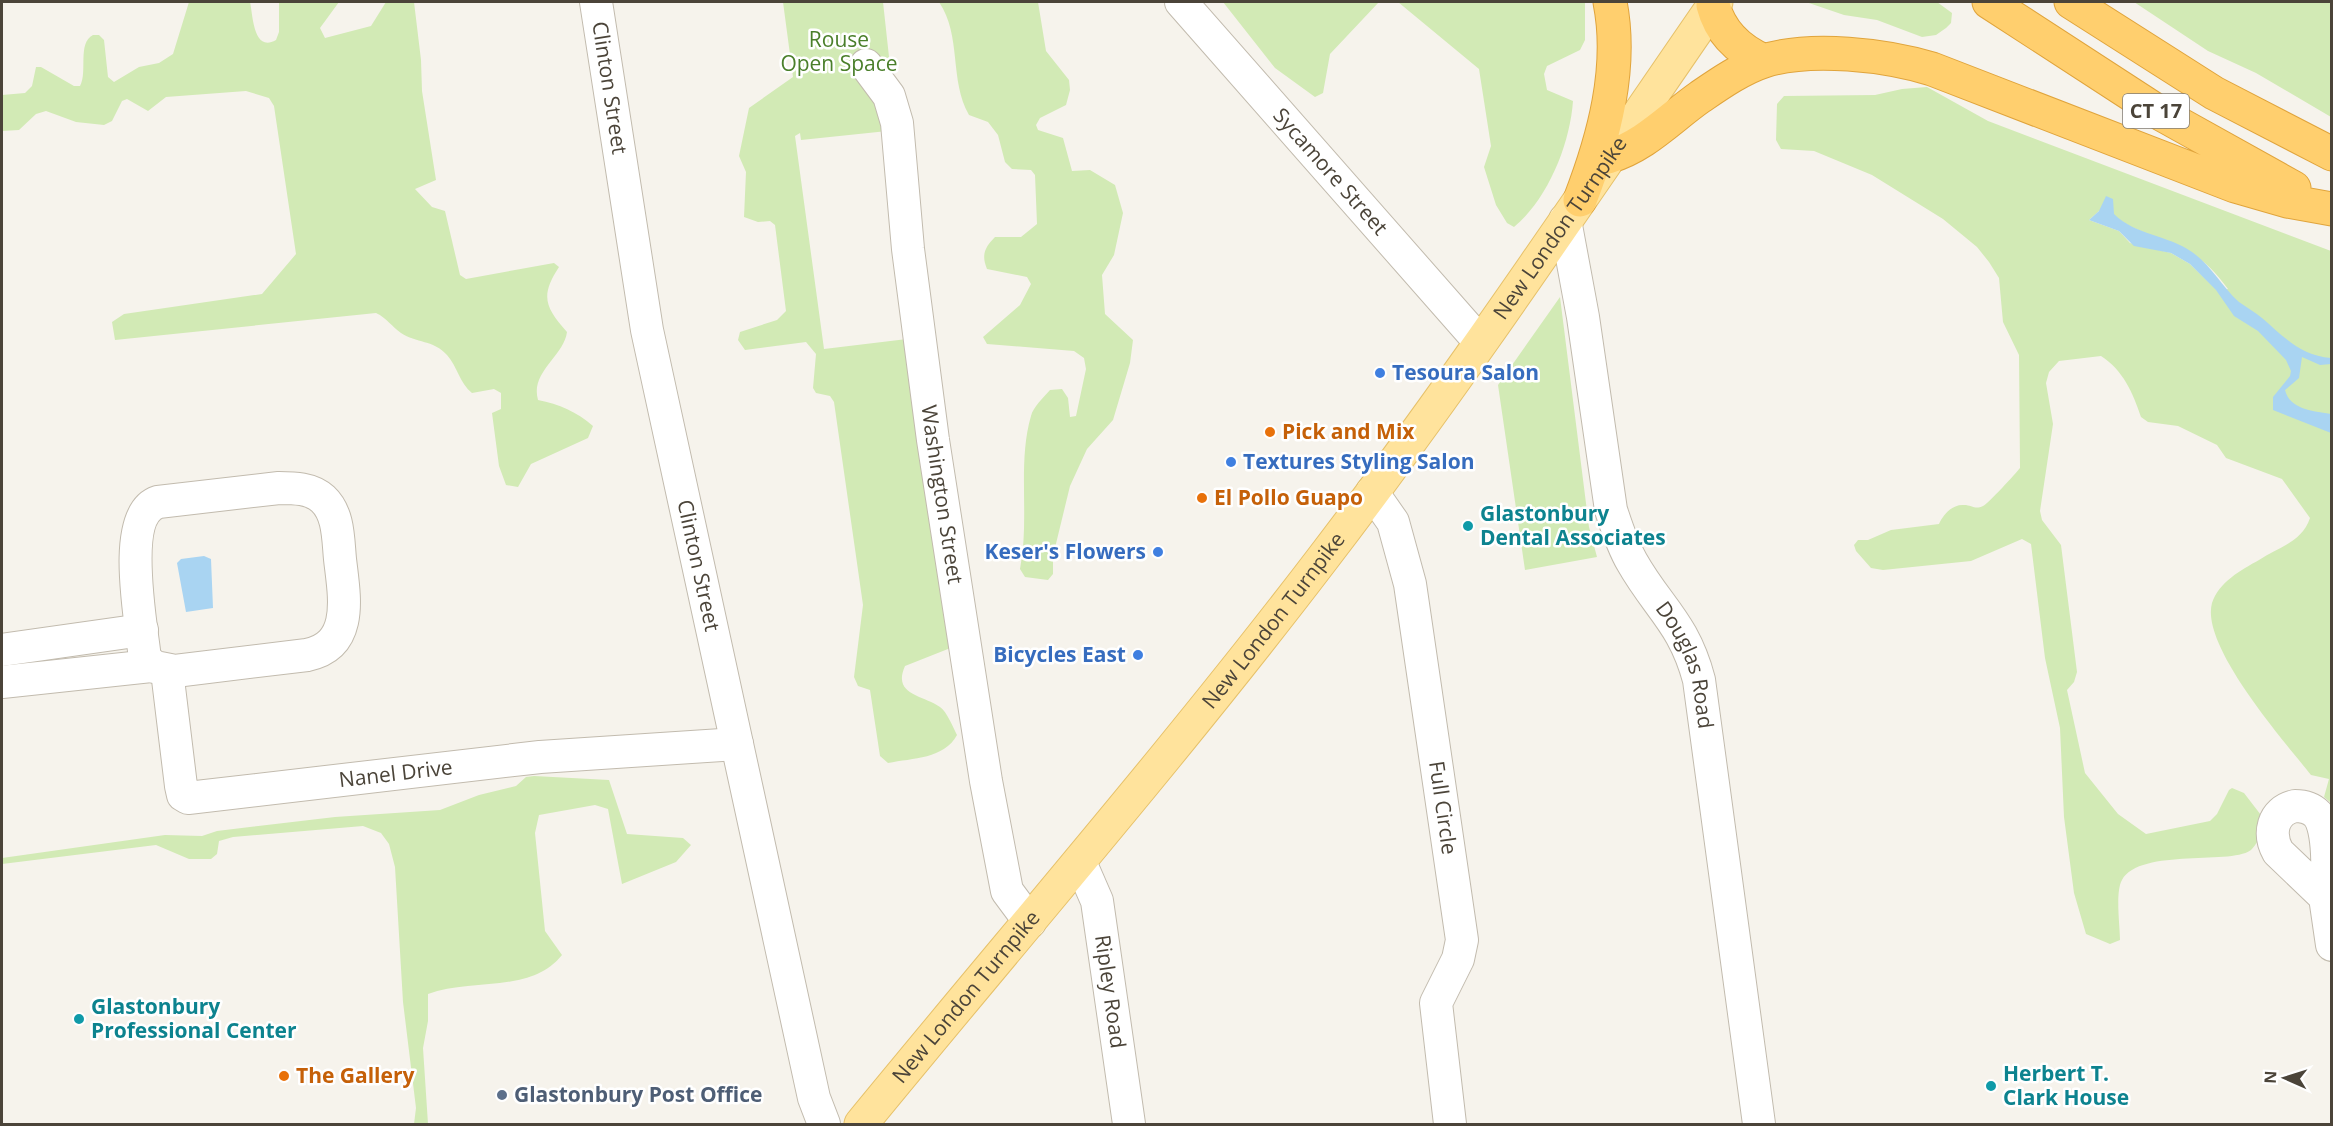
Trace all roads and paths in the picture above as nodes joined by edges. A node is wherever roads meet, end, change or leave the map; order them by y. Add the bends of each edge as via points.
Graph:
1 (596, 2) edge
2 (1181, 2) edge
3 (1610, 2) edge
4 (1989, 2) edge
5 (2072, 2) edge
6 (1715, 3) edge
7 (1764, 61) junction
8 (866, 65) dead end
9 (2331, 154) edge
10 (1608, 157) junction
11 (2331, 208) edge
12 (1572, 210) junction
13 (1480, 342) junction
14 (1372, 492) junction
15 (142, 630) junction
16 (2, 650) edge
17 (159, 668) junction
18 (2, 682) edge
19 (737, 744) junction
20 (1080, 862) junction
21 (2325, 897) dead end
22 (1030, 922) junction
23 (2331, 945) edge
24 (825, 1125) edge
25 (861, 1125) edge
26 (1130, 1125) edge
27 (1450, 1125) edge
28 (1759, 1125) edge

1 - 19 street, Clinton Street via 647,330
2 - 13 street, Sycamore Street
3 - 12 highway via 1615,39 1609,97 1601,135
4 - 11 highway, CT 17 via 2163,115
5 - 9 highway, CT 17 via 2214,93
6 - 7 highway via 1718,18 1732,39
6 - 10 main road, New London Turnpike
7 - 10 highway via 1701,96 1633,148
7 - 11 highway via 1837,54 1910,62 2235,186 2287,201
8 - 22 street, Washington Street via 889,96 897,123 908,249 933,440 986,781 1007,891
10 - 12 main road, New London Turnpike
12 - 13 main road, New London Turnpike
12 - 28 street, Douglas Road via 1611,510 1633,563 1687,641 1699,680
13 - 14 main road, New London Turnpike
14 - 20 main road, New London Turnpike via 1228,680
14 - 27 street, Full Circle via 1393,522 1410,584 1462,940 1458,959 1436,1003
15 - 16 street
15 - 17 street, Nanel Drive via 145,659
15 - 17 street, Nanel Drive via 135,543 146,511 153,504 291,488 314,493 329,507 336,526 345,603 340,628 329,646 307,655 208,668
17 - 18 street, Nanel Drive
17 - 19 street, Nanel Drive via 183,795 188,798 540,757
19 - 24 street, Clinton Street via 814,1098
20 - 22 main road, New London Turnpike
20 - 26 street, Ripley Road via 1097,902
21 - 23 street
22 - 25 main road, New London Turnpike

